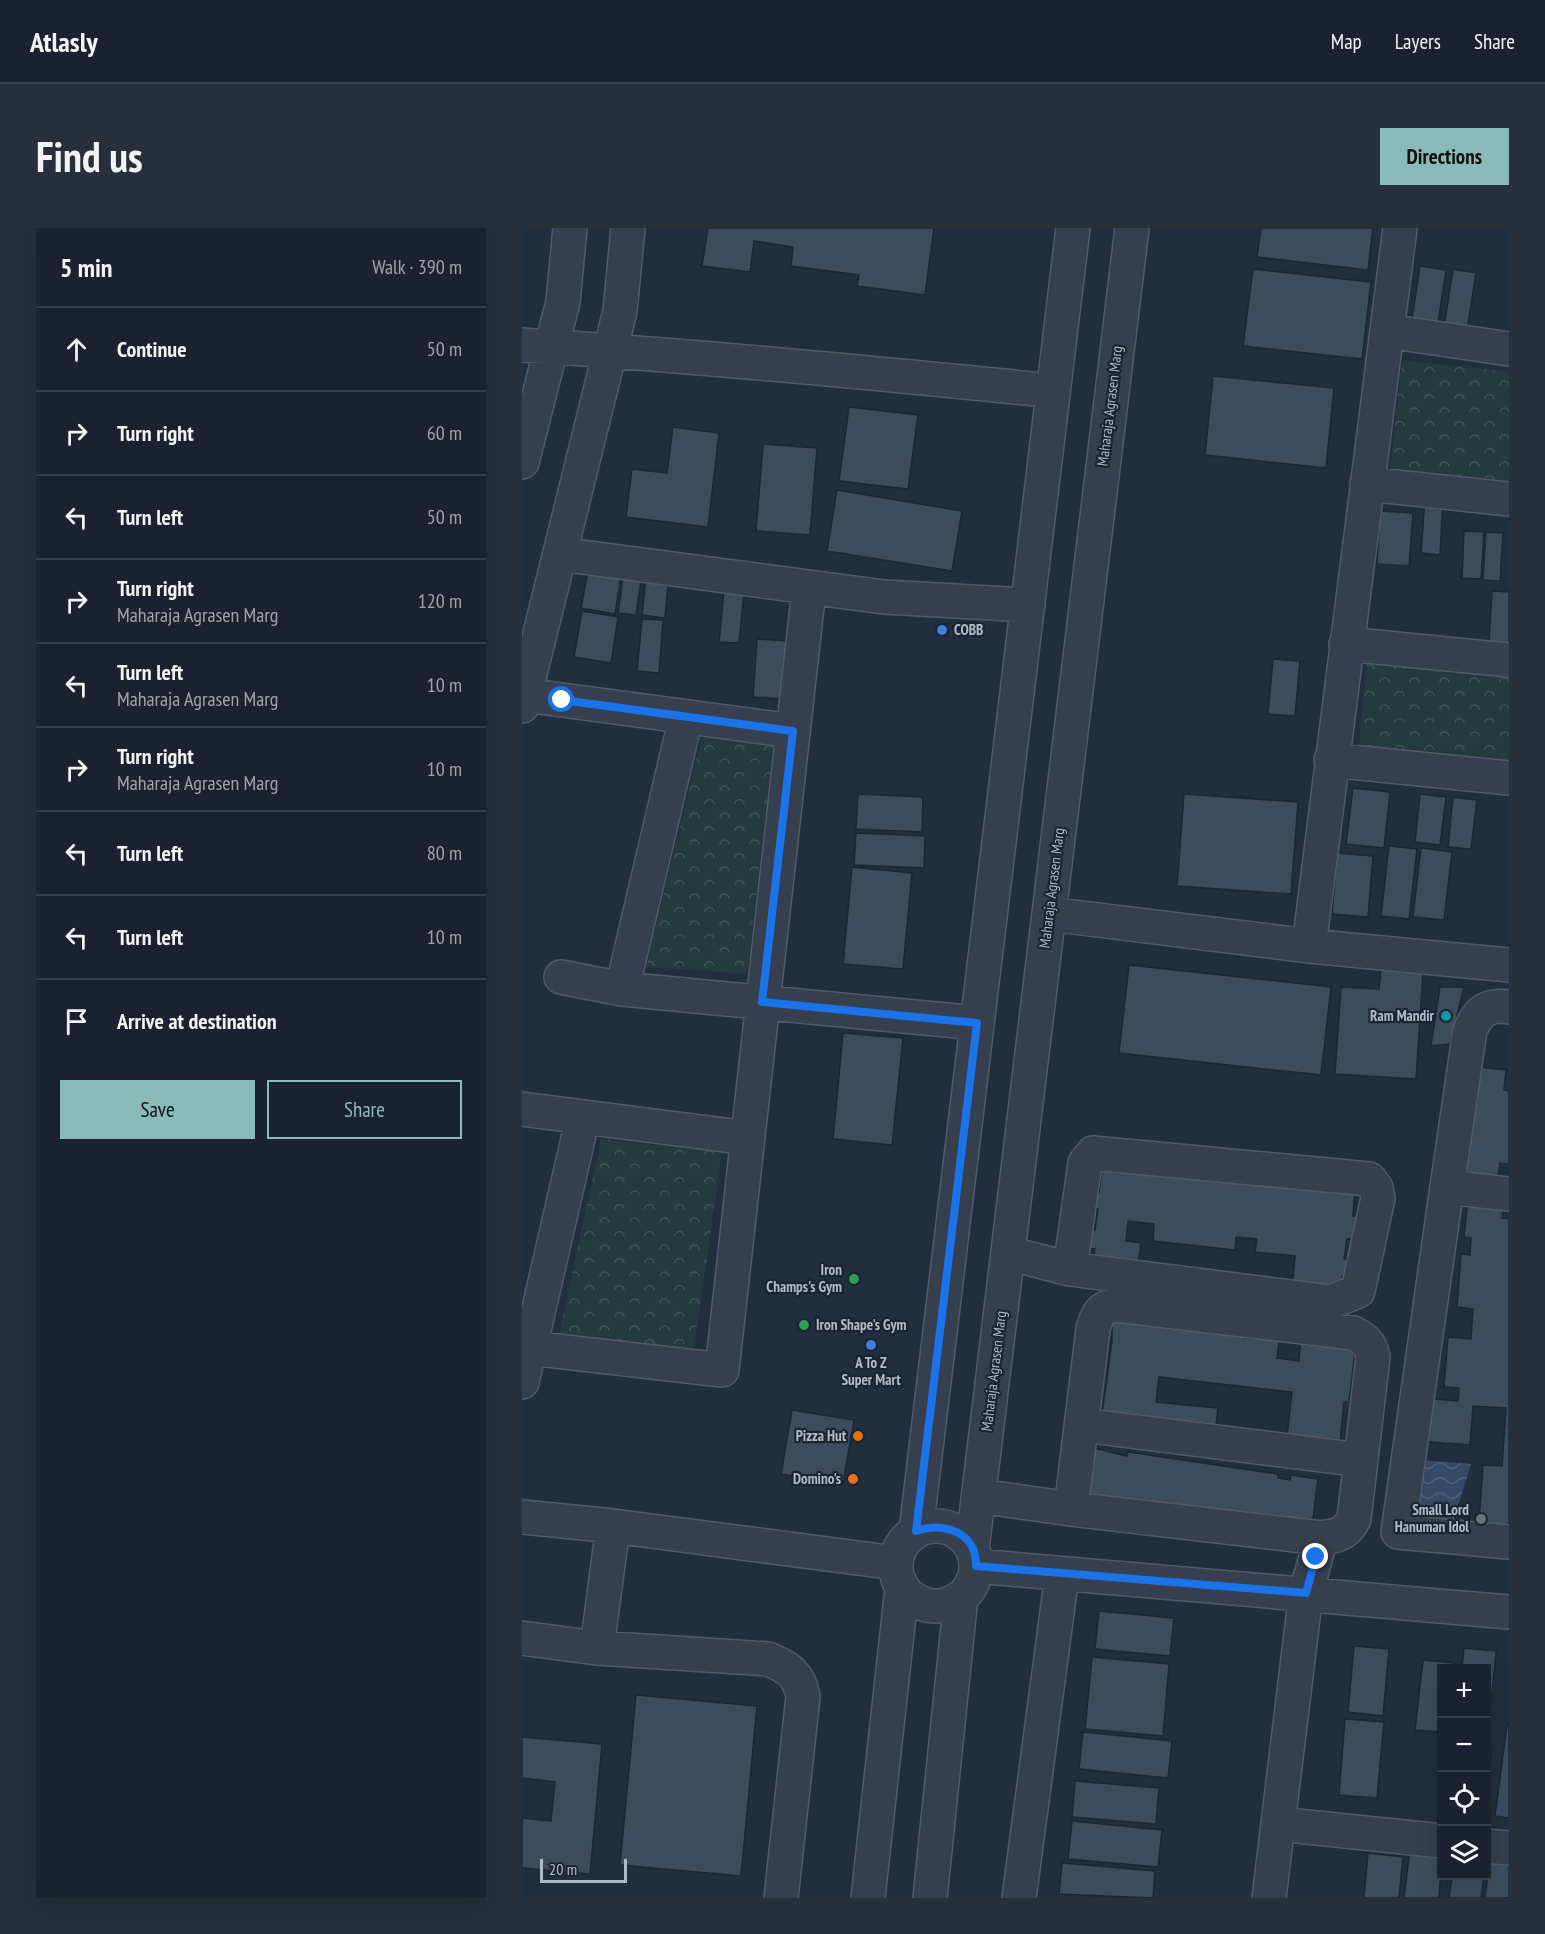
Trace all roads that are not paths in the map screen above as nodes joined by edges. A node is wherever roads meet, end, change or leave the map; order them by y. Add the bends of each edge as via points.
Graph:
1 (570, 228) edge
2 (628, 228) edge
3 (1073, 228) edge
4 (1132, 228) edge
5 (1400, 228) edge
6 (1387, 331) junction
7 (536, 346) edge
8 (609, 349) junction
9 (1509, 349) edge
10 (1053, 391) junction
11 (522, 462) edge
12 (1367, 484) junction
13 (1509, 499) edge
14 (560, 554) junction
15 (824, 590) junction
16 (1028, 605) junction
17 (1346, 644) junction
18 (1509, 660) edge
19 (523, 701) edge
20 (686, 717) junction
21 (793, 731) junction
22 (1331, 760) junction
23 (1509, 778) edge
24 (1049, 914) junction
25 (1309, 946) junction
26 (1509, 965) edge
27 (561, 977) dead end
28 (622, 989) junction
29 (762, 1002) junction
30 (1509, 1006) edge
31 (977, 1023) junction
32 (522, 1109) edge
33 (583, 1117) junction
34 (748, 1138) junction
35 (1447, 1187) junction
36 (1509, 1194) edge
37 (1008, 1253) junction
38 (1070, 1269) junction
39 (530, 1348) junction
40 (522, 1382) edge
41 (1082, 1425) junction
42 (1360, 1460) junction
43 (979, 1496) junction
44 (1071, 1509) junction
45 (522, 1517) edge
46 (613, 1526) junction
47 (916, 1531) junction
48 (1321, 1538) junction
49 (1509, 1542) edge
50 (974, 1558) junction
51 (1062, 1575) junction
52 (899, 1576) junction
53 (1306, 1593) junction
54 (961, 1597) junction
55 (1509, 1612) edge
56 (522, 1638) edge
57 (597, 1648) junction
58 (1278, 1824) junction
59 (1437, 1840) edge
60 (1491, 1846) edge
61 (1509, 1848) edge
62 (781, 1898) edge
63 (868, 1898) edge
64 (930, 1898) edge
65 (1019, 1898) edge
66 (1269, 1898) edge

1 - 7 street via 563,302
2 - 8 street via 620,311
3 - 10 street
4 - 24 street, Maharaja Agrasen Marg
5 - 6 street
6 - 9 street
6 - 12 street
7 - 8 street
7 - 11 street
8 - 10 street
8 - 14 street
10 - 16 street
12 - 13 street
12 - 17 street
14 - 15 street
14 - 19 street
15 - 16 street
15 - 21 street
16 - 31 street
17 - 18 street
17 - 22 street
19 - 20 street
20 - 21 street
20 - 28 street
21 - 29 street
22 - 23 street
22 - 25 street
24 - 25 street
24 - 37 street, Maharaja Agrasen Marg
25 - 26 street
27 - 28 street
28 - 29 street
29 - 31 street
29 - 34 street
30 - 35 street via 1488,1006 1478,1013 1470,1030
31 - 47 street
32 - 33 street
33 - 34 street
33 - 39 street
34 - 39 street via 722,1370
35 - 36 street
35 - 49 street via 1398,1532
37 - 38 street
37 - 43 street, Maharaja Agrasen Marg
38 - 38 street via 1331,1302 1358,1291 1378,1198 1376,1188 1369,1179 1093,1152 1085,1163
39 - 40 street
41 - 42 street
41 - 42 street via 1096,1315 1106,1306 1342,1331 1365,1339 1373,1357
41 - 44 street
42 - 48 street via 1349,1529 1339,1536
43 - 44 street
43 - 50 street, Maharaja Agrasen Marg
44 - 48 street
45 - 46 street
46 - 52 street
46 - 57 street
47 - 50 street via 942,1526 965,1538
47 - 52 street via 899,1550
48 - 53 street
50 - 51 street
50 - 54 street, Maharaja Agrasen Marg via 970,1587
51 - 53 street
51 - 65 street
52 - 54 street via 912,1598 923,1604 950,1604
52 - 63 street
53 - 55 street
53 - 58 street
54 - 64 street, Maharaja Agrasen Marg
56 - 57 street
57 - 62 street via 768,1659 783,1665 801,1683 803,1697
58 - 59 street
58 - 66 street
60 - 61 street

